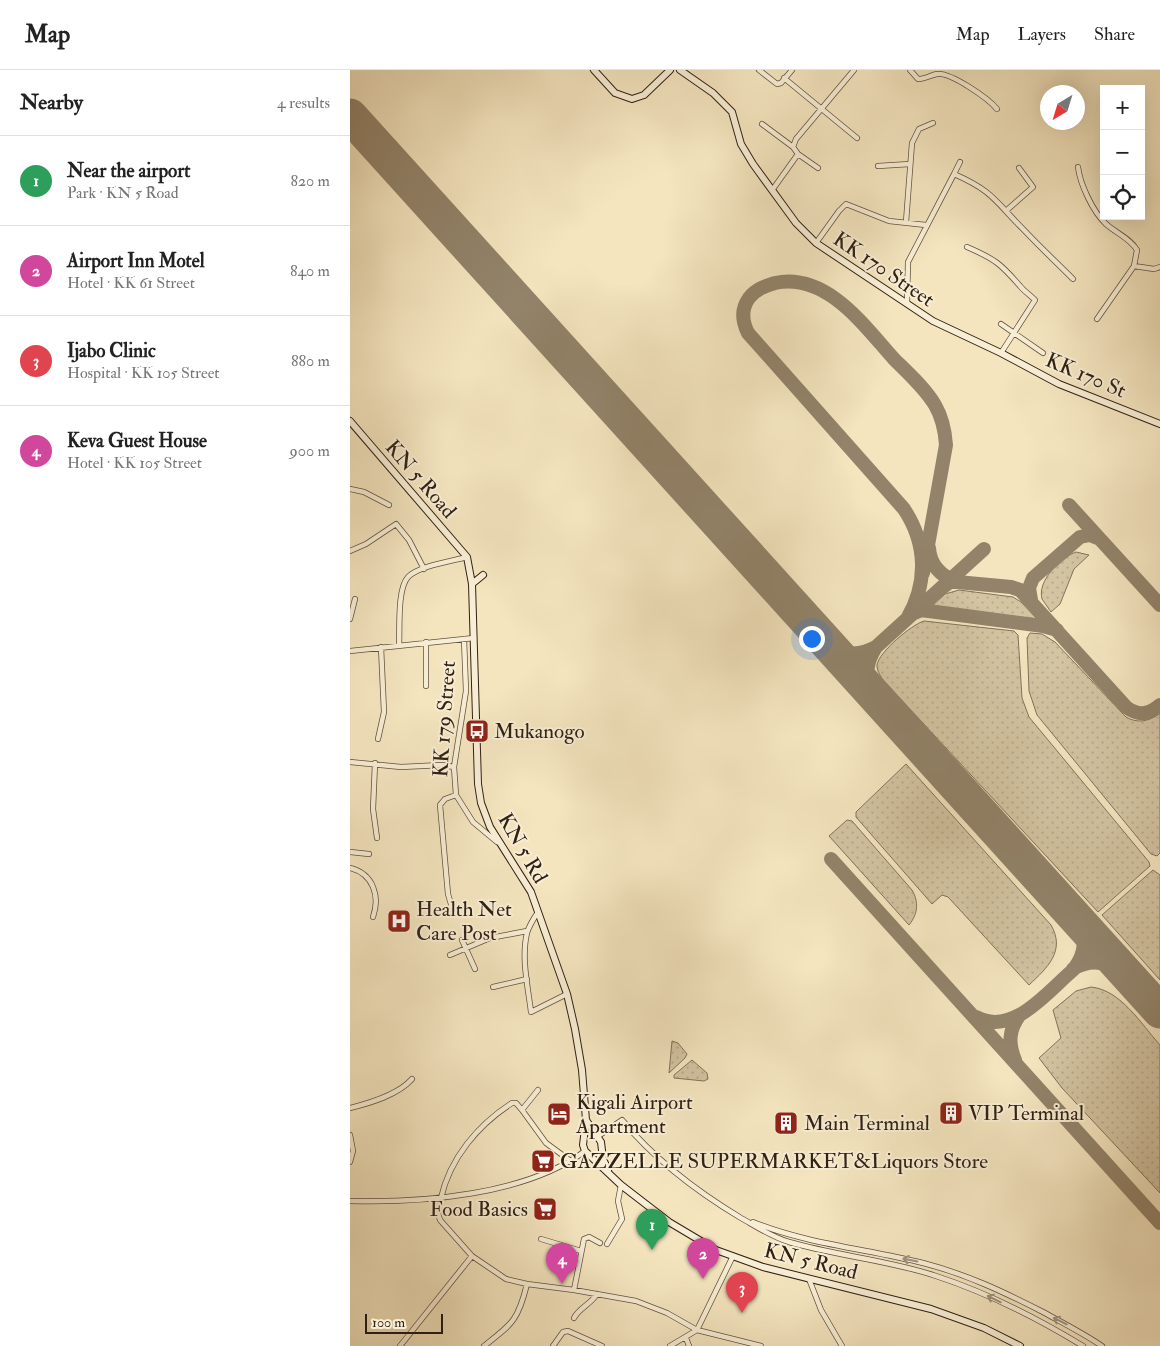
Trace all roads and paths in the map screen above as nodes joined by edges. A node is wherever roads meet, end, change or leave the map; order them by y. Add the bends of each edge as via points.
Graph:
1 (594, 70) edge
2 (670, 70) edge
3 (680, 70) edge
4 (758, 70) edge
5 (792, 70) edge
6 (910, 70) edge
7 (850, 71) edge
8 (784, 78) junction
9 (821, 108) junction
10 (997, 109) dead end
11 (933, 123) dead end
12 (762, 124) dead end
13 (857, 138) dead end
14 (792, 147) junction
15 (798, 154) junction
16 (960, 162) dead end
17 (910, 164) junction
18 (878, 166) dead end
19 (1078, 167) dead end
20 (818, 168) dead end
21 (1019, 168) dead end
22 (954, 174) junction
23 (773, 189) junction
24 (1008, 210) junction
25 (906, 222) junction
26 (926, 225) junction
27 (816, 243) junction
28 (967, 247) dead end
29 (1134, 266) junction
30 (1160, 267) edge
31 (1073, 279) dead end
32 (907, 305) junction
33 (1097, 319) dead end
34 (1001, 324) dead end
35 (1013, 332) junction
36 (1001, 353) junction
37 (1043, 353) dead end
38 (350, 421) edge
39 (1160, 424) edge
40 (350, 489) edge
41 (389, 505) dead end
42 (350, 550) edge
43 (467, 557) junction
44 (424, 569) junction
45 (483, 575) dead end
46 (472, 584) junction
47 (355, 599) dead end
48 (350, 619) edge
49 (474, 638) junction
50 (464, 639) junction
51 (426, 642) junction
52 (399, 645) junction
53 (381, 647) junction
54 (350, 651) edge
55 (426, 686) dead end
56 (477, 705) junction
57 (463, 706) junction
58 (378, 739) dead end
59 (350, 762) edge
60 (375, 763) junction
61 (454, 767) junction
62 (456, 795) junction
63 (377, 838) dead end
64 (500, 844) junction
65 (350, 852) edge
66 (369, 854) dead end
67 (350, 868) edge
68 (453, 911) dead end
69 (538, 911) junction
70 (372, 918) dead end
71 (527, 931) junction
72 (462, 940) dead end
73 (465, 948) junction
74 (450, 955) dead end
75 (475, 969) dead end
76 (527, 979) junction
77 (493, 987) dead end
78 (566, 994) junction
79 (412, 1079) dead end
80 (538, 1090) dead end
81 (350, 1108) edge
82 (522, 1110) junction
83 (586, 1120) junction
84 (350, 1135) edge
85 (596, 1137) junction
86 (584, 1142) junction
87 (602, 1148) junction
88 (587, 1152) junction
89 (350, 1162) edge
90 (572, 1162) junction
91 (611, 1176) junction
92 (621, 1185) junction
93 (441, 1198) junction
94 (434, 1200) junction
95 (350, 1201) edge
96 (740, 1217) junction
97 (541, 1239) dead end
98 (600, 1243) dead end
99 (607, 1244) dead end
100 (581, 1251) junction
101 (472, 1256) junction
102 (733, 1256) junction
103 (808, 1279) junction
104 (527, 1284) junction
105 (574, 1290) junction
106 (597, 1294) junction
107 (574, 1318) dead end
108 (697, 1330) junction
109 (686, 1338) junction
110 (743, 1344) edge
111 (400, 1346) edge
112 (484, 1346) edge
113 (553, 1346) edge
114 (602, 1346) edge
115 (670, 1346) edge
116 (689, 1346) edge
117 (761, 1346) edge
118 (842, 1346) edge
119 (1020, 1346) edge
120 (1083, 1346) edge
121 (1102, 1346) edge

1 - 2 main road via 615,93 632,100 658,83
3 - 23 main road, KK 170 Street via 713,93 732,112 747,154
4 - 8 street via 777,84
5 - 8 street
6 - 10 street via 918,79 939,74 945,76 977,92
7 - 9 street
8 - 9 street
9 - 13 street
9 - 14 street
11 - 17 street via 915,134
12 - 14 street
14 - 15 street
15 - 20 street
15 - 23 street
16 - 22 street
17 - 18 street
17 - 25 street
19 - 29 street via 1097,213 1137,250
21 - 24 street via 1033,186
22 - 24 street via 978,184
22 - 26 street
23 - 27 main road, KK 170 Street via 796,223
24 - 31 street via 1021,228
25 - 26 street
25 - 27 street via 882,219 846,204
26 - 32 street via 908,262
27 - 32 main road, KK 170 Street
28 - 35 street via 996,260 1035,300
29 - 30 street
29 - 33 street
32 - 36 main road, KK 170 Street via 932,321
34 - 35 street
35 - 36 street
35 - 37 street
36 - 39 main road, KK 170 St via 1060,384
38 - 43 main road, KN 5 Road
40 - 41 street via 364,492
42 - 44 street via 366,544 396,524
43 - 44 street
43 - 46 main road, KN 5 Rd
44 - 52 street via 408,578 403,591
45 - 46 main road
46 - 49 main road, KN 5 Rd
47 - 48 street
49 - 50 street
49 - 56 main road, KN 5 Rd
50 - 51 street
50 - 57 street, KK 179 Street via 466,691
51 - 52 street
51 - 55 street
52 - 53 street
53 - 54 street
53 - 58 street via 384,712
56 - 57 street
56 - 64 main road, KN 5 Rd via 480,793 486,817
57 - 61 street, KK 179 Street
59 - 60 street
60 - 61 street via 401,767
60 - 63 street via 373,809
61 - 62 street, KK 179 Street
62 - 64 street via 473,822
62 - 68 street, KK 179 Street via 445,798 440,805 448,894
64 - 69 main road, KN 5 Rd via 524,879
65 - 66 street
67 - 70 street via 372,885 377,897
69 - 71 street
69 - 78 main road, KN 5 Rd
71 - 73 street via 490,938
71 - 76 street
72 - 73 street
73 - 74 street
73 - 75 street
76 - 77 street
76 - 78 street via 531,1012
78 - 83 main road, KN 5 Rd via 576,1029
79 - 81 street via 400,1089 363,1106
80 - 82 street
82 - 90 street via 546,1143
82 - 93 street via 514,1102 465,1145 444,1184
83 - 85 main road, KN 5 Rd
83 - 86 main road, KN 5 Rd
84 - 89 street via 353,1151
85 - 86 main road via 588,1137
85 - 87 main road, KN 5 Rd
85 - 96 street via 622,1120 684,1180
86 - 88 main road, KN 5 Rd
87 - 88 main road via 598,1153
87 - 91 main road, KN 5 Rd
88 - 90 street
88 - 91 main road
90 - 93 street via 536,1177
91 - 92 main road, KN 5 Road
92 - 99 street via 618,1202 622,1219
92 - 102 main road, KN 5 Road via 684,1233
93 - 94 street
94 - 95 street
94 - 101 street via 440,1220
120 -> 96 street via 1009,1306 962,1286 920,1272 786,1241
121 -> 96 street via 1026,1303 962,1274 783,1233
97 - 100 street
98 - 100 street via 586,1237
100 - 105 street
101 - 104 street via 506,1279
101 - 111 street
102 - 103 main road, KN 5 Road
102 - 108 street
103 - 118 street
103 - 119 main road, KN 5 Road via 931,1309 984,1328
104 - 105 street
104 - 112 street via 518,1315
105 - 106 street
106 - 107 street
106 - 108 street via 646,1304
108 - 109 street
108 - 110 street
109 - 115 street
109 - 116 street
110 - 117 street
113 - 114 street via 563,1332 568,1331

